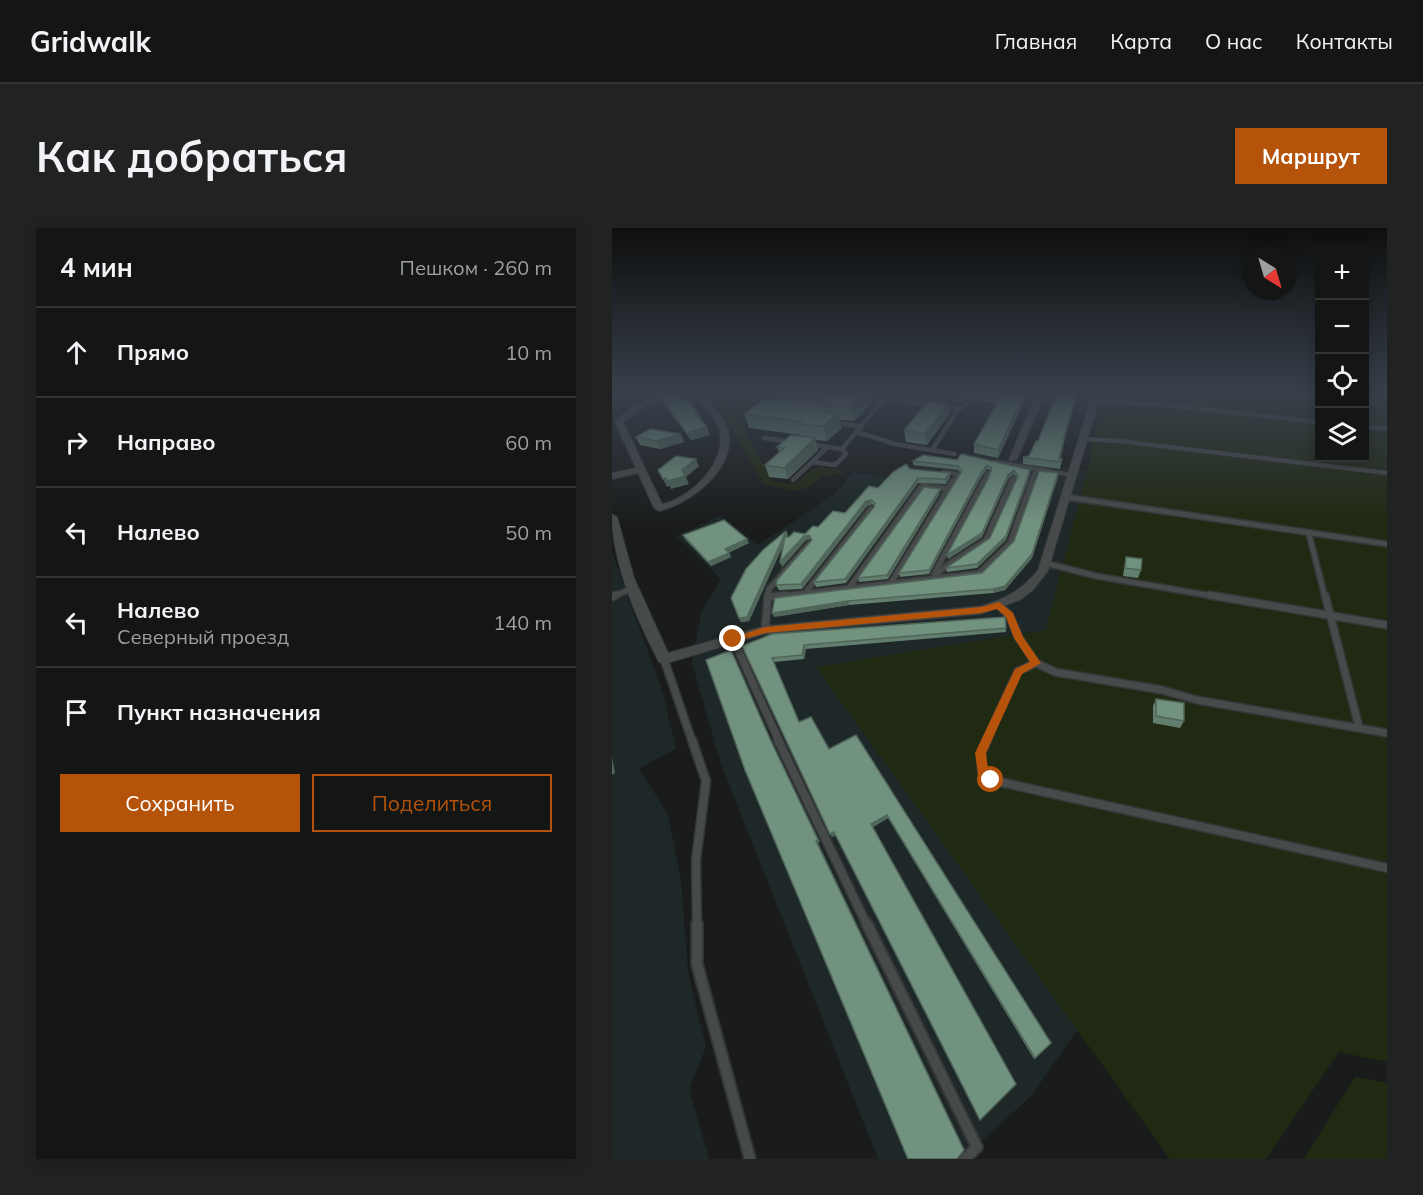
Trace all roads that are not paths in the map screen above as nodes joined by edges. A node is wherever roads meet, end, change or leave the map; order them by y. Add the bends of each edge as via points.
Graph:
1 (625, 436) edge
2 (725, 436) edge
3 (853, 436) edge
4 (871, 436) edge
5 (941, 436) edge
6 (1023, 436) edge
7 (764, 438) dead end
8 (1083, 439) joint
9 (795, 443) edge
10 (806, 444) edge
11 (827, 447) junction
12 (842, 449) junction
13 (932, 450) junction
14 (955, 454) dead end
15 (1013, 459) dead end
16 (985, 460) edge
17 (812, 462) junction
18 (640, 470) junction
19 (1036, 470) junction
20 (934, 471) edge
21 (988, 473) edge
22 (1387, 473) edge
23 (612, 476) edge
24 (1072, 477) junction
25 (1014, 478) edge
26 (793, 480) dead end
27 (949, 489) junction
28 (1066, 497) junction
29 (871, 509) edge
30 (612, 517) edge
31 (1309, 534) junction
32 (809, 544) edge
33 (1387, 544) edge
34 (615, 545) edge
35 (1045, 563) junction
36 (932, 579) junction
37 (891, 583) junction
38 (632, 588) junction
39 (849, 588) junction
40 (806, 592) junction
41 (612, 597) edge
42 (768, 597) junction
43 (999, 605) junction
44 (1330, 616) junction
45 (1387, 625) edge
46 (765, 630) junction
47 (733, 639) junction
48 (664, 659) junction
49 (1036, 663) junction
50 (1359, 727) junction
51 (1387, 733) edge
52 (1387, 868) edge
53 (750, 1159) edge
54 (965, 1159) edge

1 - 18 street
2 - 18 street via 718,466 670,507 658,508
3 - 12 lane
4 - 13 lane
5 - 13 lane
6 - 15 street
7 - 9 lane
8 - 22 lane
8 - 24 street
10 - 11 lane
11 - 12 lane
11 - 17 lane
12 - 17 lane via 846,454 835,465
13 - 14 lane
16 - 19 lane
17 - 26 lane
18 - 23 street
19 - 24 lane
19 - 36 lane via 1010,543 979,573
20 - 27 lane via 958,474
21 - 36 lane
24 - 28 street
25 - 36 lane via 986,540
27 - 37 lane
27 - 39 lane via 922,486
28 - 31 lane
28 - 35 street
29 - 40 lane
30 - 34 street
31 - 33 lane
31 - 44 lane
32 - 42 lane via 769,589
34 - 38 street
35 - 43 street via 1031,588 1013,601
35 - 44 lane via 1096,576
36 - 37 lane
37 - 39 lane
38 - 41 lane
38 - 48 street
39 - 40 lane
40 - 42 lane
42 - 46 lane
43 - 46 street via 981,610
43 - 49 lane via 1010,615 1019,638
44 - 45 lane
44 - 50 lane
46 - 47 street
47 - 48 street
47 - 54 lane via 798,785 977,1147
48 - 53 lane via 706,781 696,860 697,964
49 - 50 lane via 1055,672
49 - 52 lane via 1018,671 981,753 982,771 991,780
50 - 51 lane

